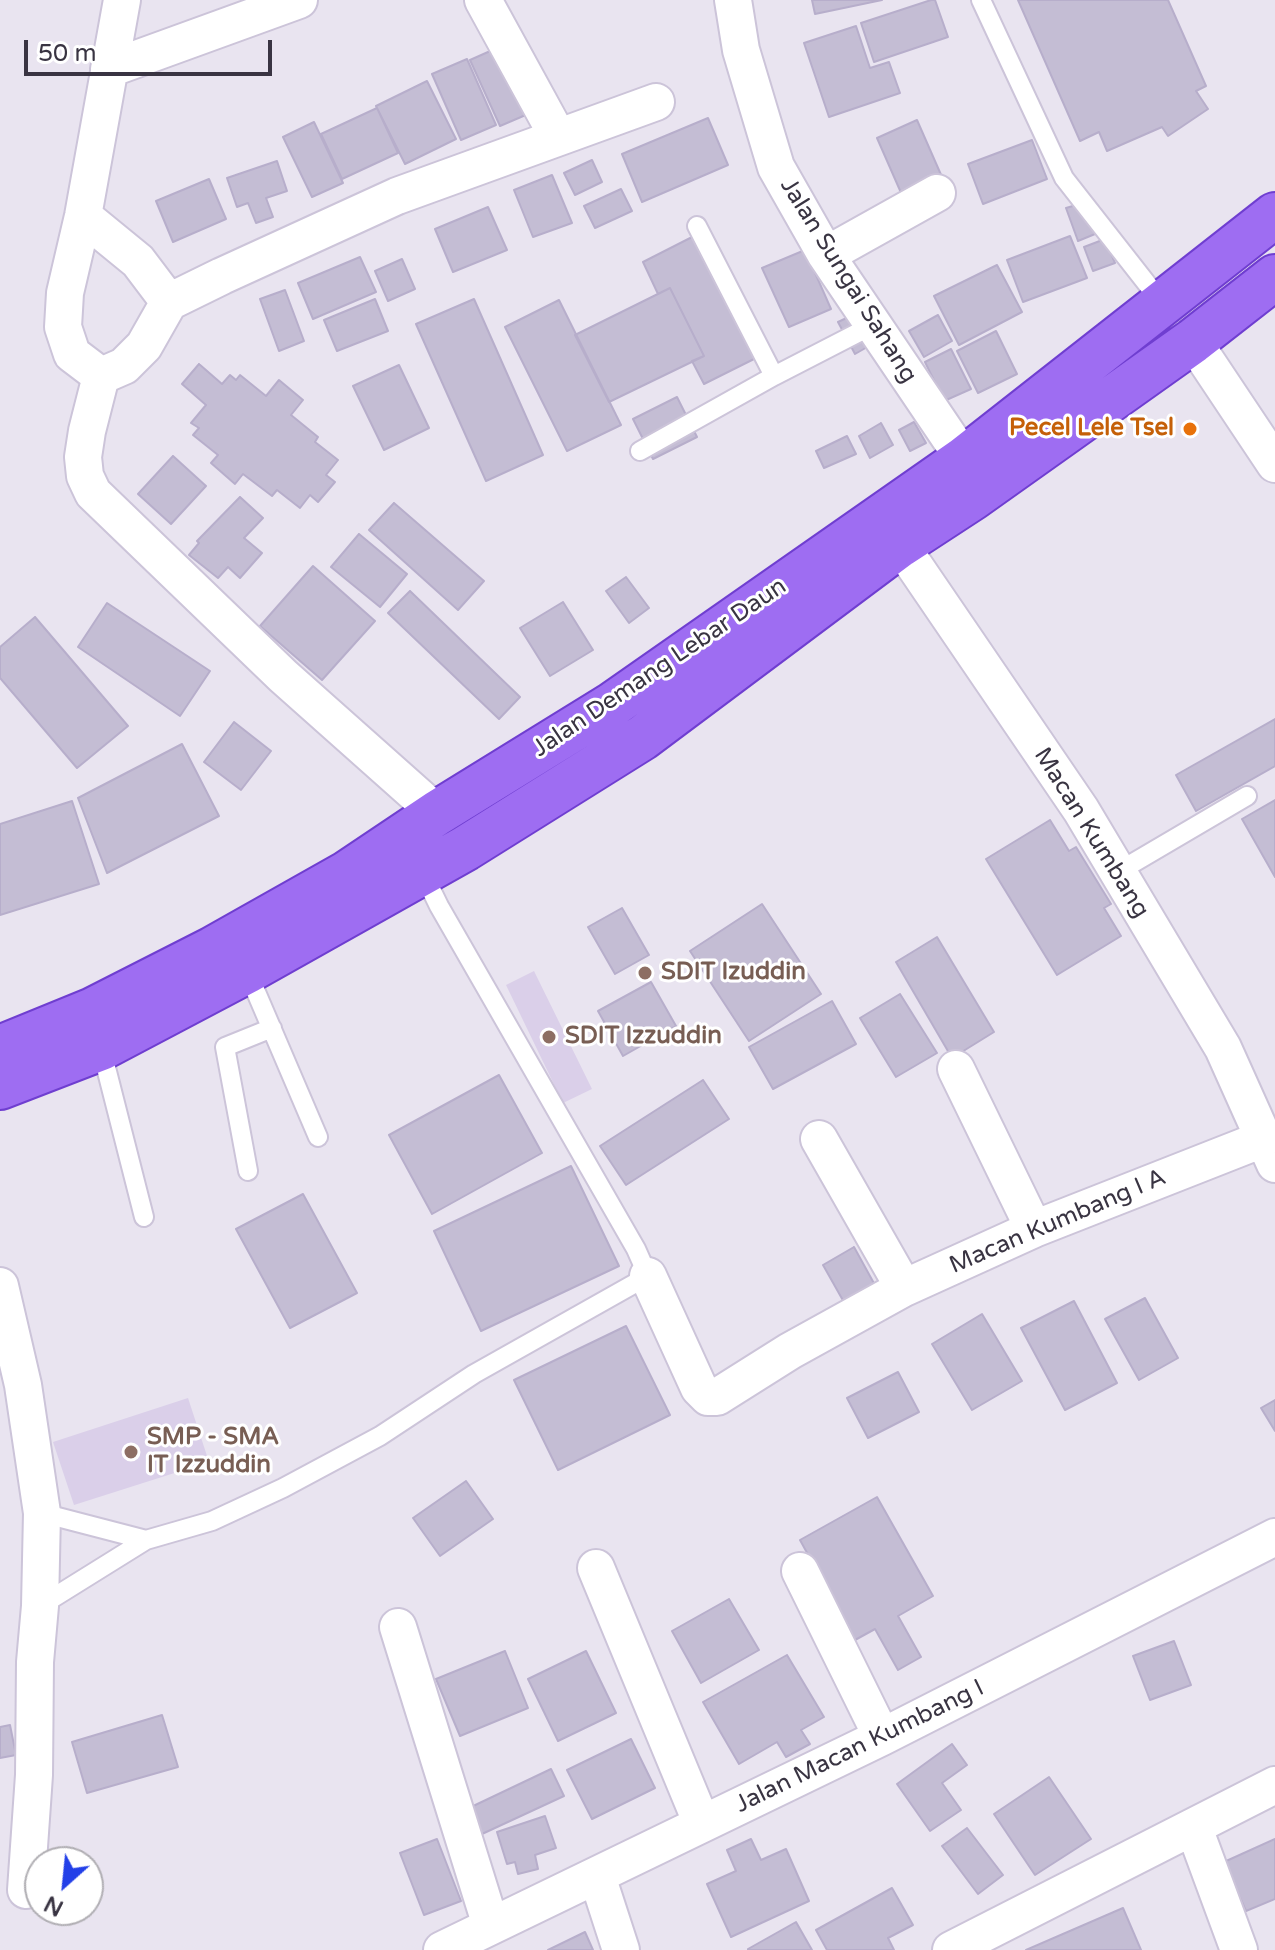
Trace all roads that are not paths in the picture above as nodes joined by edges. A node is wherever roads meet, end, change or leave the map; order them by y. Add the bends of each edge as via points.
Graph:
1 (122, 0) edge
2 (299, 0) edge
3 (483, 0) edge
4 (733, 0) edge
5 (981, 0) edge
6 (109, 69) junction
7 (656, 102) dead end
8 (558, 137) junction
9 (937, 193) dead end
10 (1275, 215) edge
11 (83, 216) junction
12 (697, 226) dead end
13 (826, 255) junction
14 (1275, 277) edge
15 (169, 302) junction
16 (1162, 303) junction
17 (873, 325) junction
18 (1193, 341) junction
19 (101, 376) junction
20 (774, 376) junction
21 (640, 451) dead end
22 (964, 459) junction
23 (1275, 464) edge
24 (891, 531) junction
25 (1247, 796) dead end
26 (437, 813) junction
27 (423, 873) junction
28 (1116, 873) junction
29 (247, 971) junction
30 (272, 1028) junction
31 (0, 1048) edge
32 (101, 1048) junction
33 (956, 1069) dead end
34 (0, 1087) edge
35 (318, 1137) dead end
36 (819, 1139) dead end
37 (1269, 1151) edge
38 (248, 1171) dead end
39 (144, 1217) dead end
40 (1034, 1229) junction
41 (648, 1276) junction
42 (0, 1286) edge
43 (904, 1288) junction
44 (42, 1513) junction
45 (1275, 1537) edge
46 (146, 1540) junction
47 (596, 1568) dead end
48 (800, 1571) dead end
49 (40, 1606) junction
50 (398, 1627) dead end
51 (882, 1737) junction
52 (1275, 1785) edge
53 (702, 1824) junction
54 (1194, 1828) junction
55 (29, 1846) edge
56 (597, 1876) junction
57 (491, 1926) junction
58 (442, 1950) edge
59 (621, 1950) edge
60 (951, 1950) edge
61 (1239, 1950) edge

1 - 6 street
2 - 6 street
3 - 8 street
4 - 13 street, Jalan Sungai Sahang via 741,50 776,167
5 - 16 lane via 1064,178
6 - 11 street
7 - 8 street
8 - 15 street via 397,196
9 - 13 street
10 - 16 highway, Jalan Demang Lebar Daun
11 - 15 street via 138,261
11 - 19 street via 65,293 63,327 72,354
12 - 20 lane
13 - 17 street, Jalan Sungai Sahang
14 - 18 highway, Jalan Demang Lebar Daun
15 - 19 street via 144,346 124,366
16 - 22 highway, Jalan Demang Lebar Daun
17 - 20 lane
17 - 22 street, Jalan Sungai Sahang
18 - 23 street
18 - 24 highway, Jalan Demang Lebar Daun via 972,498
19 - 26 street via 83,457 93,493 283,676
20 - 21 lane
22 - 24 highway, Jalan Demang Lebar Daun
24 - 26 highway, Jalan Demang Lebar Daun
24 - 27 highway, Jalan Demang Lebar Daun via 642,738
24 - 28 street, Macan Kumbang via 1081,810
25 - 28 lane
26 - 31 highway, Jalan Demang Lebar Daun via 346,874 213,949 93,1010
27 - 29 highway, Jalan Demang Lebar Daun
27 - 41 lane
28 - 37 street, Macan Kumbang via 1223,1048
29 - 30 lane
29 - 32 highway, Jalan Demang Lebar Daun
30 - 35 lane
30 - 38 lane via 225,1047
32 - 34 highway, Jalan Demang Lebar Daun
32 - 39 lane
33 - 40 street
36 - 43 street
37 - 40 street, Macan Kumbang I A
40 - 43 street, Macan Kumbang I A
41 - 43 street, Macan Kumbang I A via 699,1388 708,1397 717,1397
41 - 46 lane via 283,1488 212,1521
42 - 44 street via 23,1385
44 - 46 lane
44 - 49 street
45 - 51 street, Jalan Macan Kumbang I
46 - 49 lane
47 - 53 street
48 - 51 street
49 - 55 street
50 - 57 street
51 - 53 street, Jalan Macan Kumbang I
52 - 54 street
53 - 56 street, Jalan Macan Kumbang I
54 - 60 street
54 - 61 street
56 - 57 street, Jalan Macan Kumbang I
56 - 59 street
57 - 58 street, Jalan Macan Kumbang I

